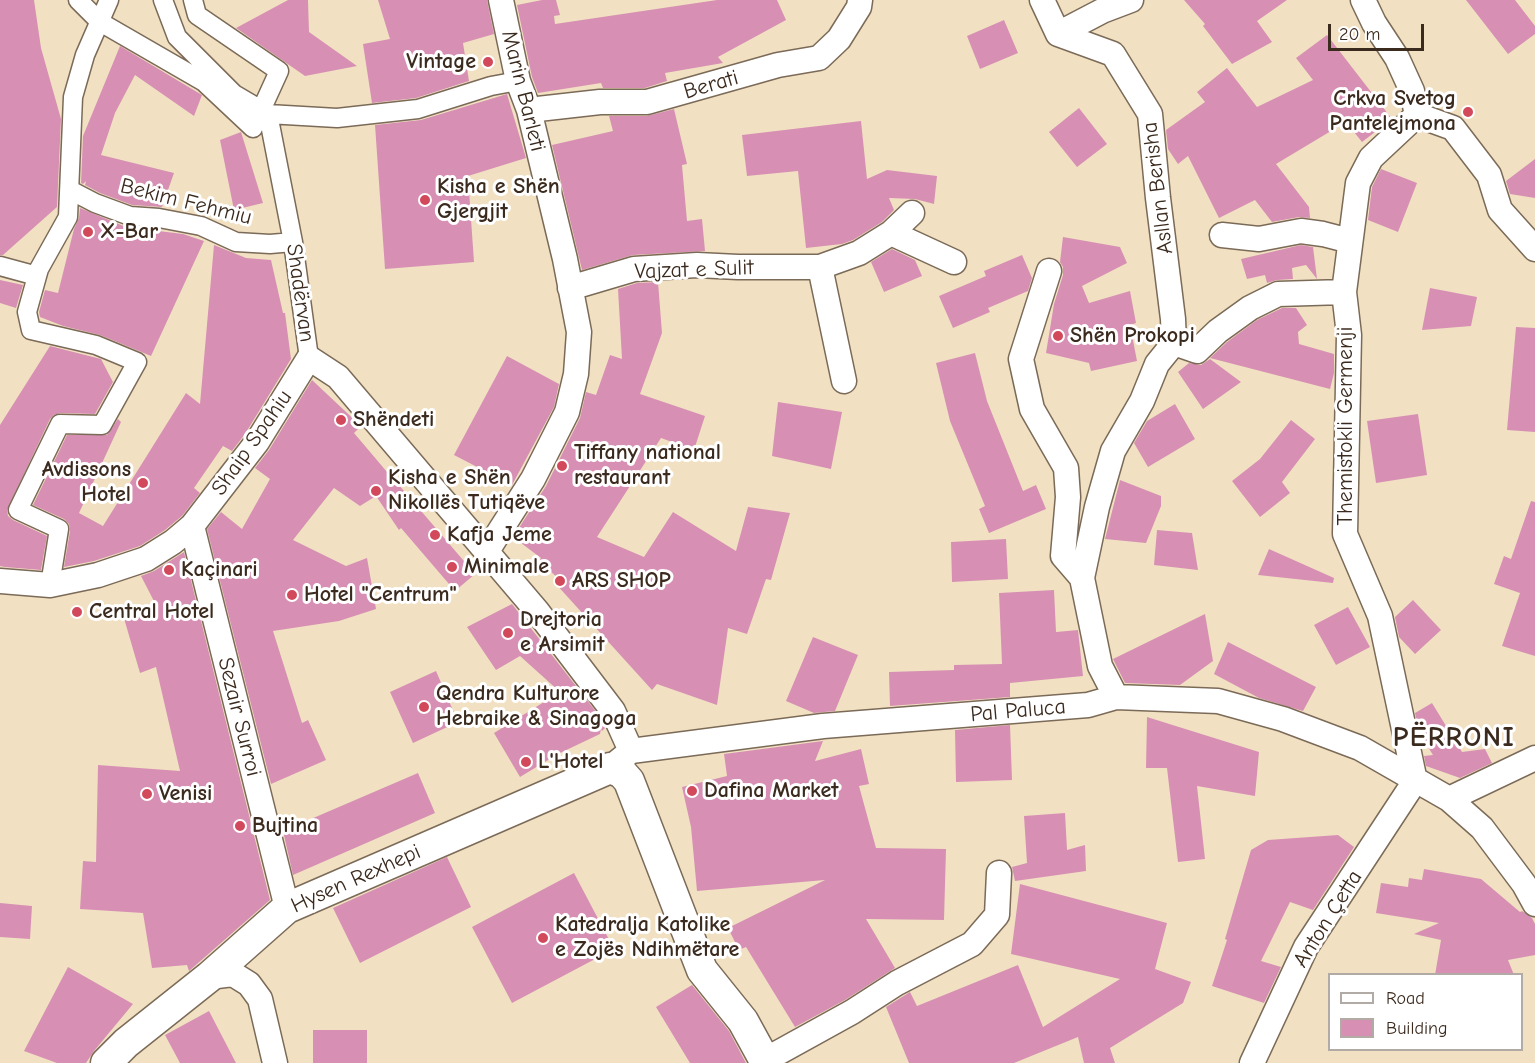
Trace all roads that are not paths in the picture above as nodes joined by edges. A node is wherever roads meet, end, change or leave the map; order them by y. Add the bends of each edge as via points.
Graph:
1 (78, 0) edge
2 (109, 0) edge
3 (163, 0) edge
4 (193, 0) edge
5 (501, 0) edge
6 (860, 0) edge
7 (1042, 0) edge
8 (1131, 0) edge
9 (1363, 0) edge
10 (100, 22) junction
11 (1058, 34) junction
12 (518, 81) junction
13 (529, 110) junction
14 (264, 112) junction
15 (1417, 115) junction
16 (70, 190) junction
17 (912, 213) dead end
18 (891, 233) junction
19 (1222, 235) dead end
20 (1350, 241) junction
21 (293, 242) junction
22 (1535, 249) edge
23 (954, 262) dead end
24 (0, 266) edge
25 (820, 267) junction
26 (1049, 271) dead end
27 (37, 276) junction
28 (570, 288) junction
29 (1344, 292) junction
30 (1174, 343) junction
31 (309, 358) junction
32 (844, 381) dead end
33 (192, 526) junction
34 (487, 550) junction
35 (1082, 578) junction
36 (0, 582) edge
37 (50, 585) junction
38 (1116, 697) junction
39 (1535, 758) edge
40 (620, 759) junction
41 (1416, 781) junction
42 (1449, 799) junction
43 (999, 873) dead end
44 (1535, 904) edge
45 (287, 908) junction
46 (209, 977) junction
47 (766, 1061) edge
48 (106, 1063) edge
49 (276, 1063) edge
50 (1252, 1063) edge

1 - 10 street
2 - 10 street
3 - 14 street via 177,37 234,94
4 - 14 street via 197,15 279,71
5 - 12 street, Marin Barleti
6 - 13 street, Berati via 839,39 819,58 647,102 600,102
7 - 11 street
8 - 11 street
9 - 15 street via 1397,58 1412,91
10 - 14 street via 204,82 253,128
10 - 16 street via 73,97
11 - 30 street, Asllan Berisha via 1113,54 1150,114
12 - 13 street, Marin Barleti
12 - 14 street via 418,109 337,118
13 - 28 street, Marin Barleti
14 - 21 street, Shadërvan
15 - 20 street, Themistokli Germenji via 1371,158 1358,183
15 - 22 street via 1453,128 1489,175 1500,210
16 - 21 street, Bekim Fehmiu via 130,216 201,226 236,242
16 - 27 street via 68,217
17 - 18 street, Vajzat e Sulit
18 - 23 street
18 - 25 street, Vajzat e Sulit via 860,253
19 - 20 street via 1259,239 1301,231
20 - 29 street, Themistokli Germenji
21 - 31 street, Shadërvan
24 - 27 street
25 - 28 street, Vajzat e Sulit via 697,265 634,269
25 - 32 street
26 - 35 street via 1021,359 1032,410 1066,468 1063,556
27 - 37 street via 27,312 31,330 96,345 137,362 102,425 60,424 18,510 59,530
28 - 34 street, Marin Barleti via 579,333 576,374 567,412 533,480
29 - 30 street via 1278,294 1250,308 1197,351
29 - 41 street, Themistokli Germenji via 1349,334 1345,534 1380,616
30 - 35 street via 1157,364 1142,401 1113,451
31 - 33 street, Shaip Spahiu via 257,442
31 - 34 street, Shadërvan via 338,377
33 - 37 street, Shaip Spahiu via 146,559
33 - 45 street, Sezair Surroi
34 - 40 street, Shadërvan via 613,711
35 - 38 street via 1100,666
36 - 37 street, Shaip Spahiu
38 - 40 street, Pal Paluca via 1088,705 823,726
38 - 41 street, Pal Paluca via 1218,701 1284,719 1360,748
39 - 42 street
40 - 45 street, Hysen Rexhepi
40 - 47 street via 702,970 743,1021
41 - 42 street, Pal Paluca
41 - 50 street, Anton Çetta via 1306,947
42 - 44 street, Pal Paluca via 1482,828
43 - 47 street via 997,915 972,944 897,983
45 - 46 street, Hysen Rexhepi
46 - 48 street, Hysen Rexhepi
46 - 49 street via 233,974 249,984 260,999

